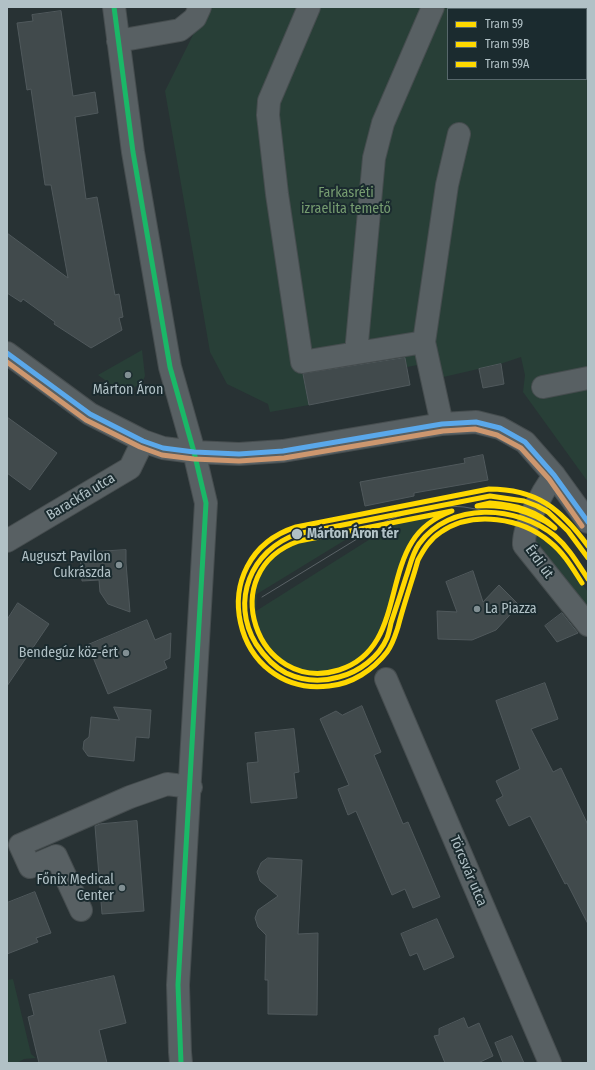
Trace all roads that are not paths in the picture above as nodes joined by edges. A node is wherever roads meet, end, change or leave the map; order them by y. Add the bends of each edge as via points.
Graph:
1 (114, 7) edge
2 (200, 7) edge
3 (308, 7) edge
4 (433, 7) edge
5 (118, 41) junction
6 (459, 134) dead end
7 (424, 342) junction
8 (7, 353) edge
9 (356, 353) junction
10 (588, 378) edge
11 (542, 387) dead end
12 (442, 424) junction
13 (143, 441) junction
14 (194, 452) junction
15 (549, 483) junction
16 (588, 522) edge
17 (7, 541) edge
18 (588, 625) edge
19 (386, 679) dead end
20 (191, 787) junction
21 (80, 910) dead end
22 (181, 1063) edge
23 (550, 1063) edge

1 - 5 street
2 - 5 street via 195,18 180,30
3 - 9 street via 269,101 268,115 277,194 302,362
4 - 9 street via 383,123 374,158
5 - 14 street via 133,152 170,367
6 - 7 street via 447,186
7 - 9 street
7 - 12 street
8 - 13 street via 90,414
10 - 11 street
12 - 14 street via 283,451 239,454
12 - 15 street via 476,422 500,428 525,442
13 - 14 street via 162,448
13 - 17 street, Barackfa utca via 130,468
14 - 20 street via 206,503
15 - 16 street
15 - 18 street, Érdi út via 524,537 521,550
19 - 23 street, Törcsvár utca
20 - 21 street via 167,784 130,797 20,845 30,866 56,856
20 - 22 street via 178,985

